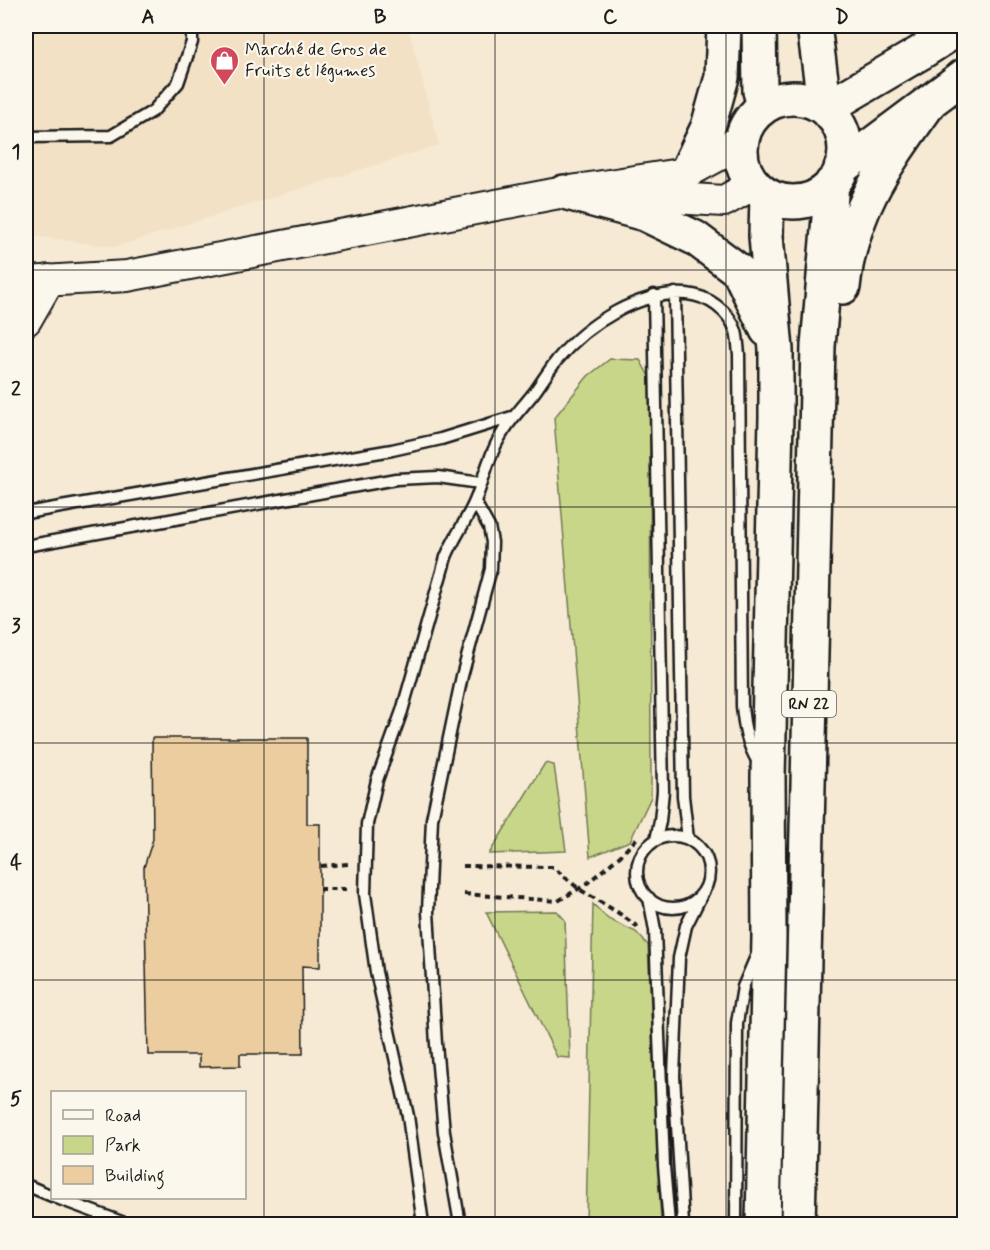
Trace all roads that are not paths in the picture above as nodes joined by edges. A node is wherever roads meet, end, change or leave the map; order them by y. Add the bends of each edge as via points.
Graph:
1 (192, 26) edge
2 (723, 26) edge
3 (759, 26) edge
4 (814, 26) edge
5 (962, 26) edge
6 (964, 76) edge
7 (930, 102) junction
8 (764, 106) junction
9 (825, 109) junction
10 (26, 137) edge
11 (742, 138) junction
12 (686, 173) junction
13 (837, 176) junction
14 (760, 189) junction
15 (564, 192) junction
16 (37, 281) edge
17 (675, 293) junction
18 (654, 296) junction
19 (26, 320) edge
20 (776, 350) junction
21 (512, 417) junction
22 (480, 483) junction
23 (474, 502) junction
24 (26, 513) edge
25 (813, 515) junction
26 (26, 546) edge
27 (768, 777) junction
28 (688, 839) junction
29 (656, 840) junction
30 (701, 896) junction
31 (649, 898) junction
32 (769, 938) junction
33 (26, 1185) edge
34 (51, 1196) edge
35 (62, 1199) edge
36 (128, 1224) edge
37 (423, 1224) edge
38 (460, 1224) edge
39 (669, 1224) edge
40 (683, 1224) edge
41 (736, 1224) edge
42 (763, 1224) edge
43 (798, 1224) edge

1 - 10 lane via 192,42 178,83 153,111 111,136
2 - 12 main road via 722,77 708,127
3 - 8 main road via 760,91
4 - 9 main road
5 - 9 main road
6 - 7 main road
7 - 13 main road
7 - 25 main road via 874,184 850,245 836,355 830,478
8 - 9 main road via 778,99 795,98
8 - 11 main road via 753,115
9 - 13 main road via 843,136 844,152
11 - 12 main road
11 - 14 main road via 745,170
12 - 15 main road
13 - 14 main road via 819,195 802,201 784,201
13 - 25 main road, RN 22 via 818,346
14 - 15 main road via 724,201
14 - 20 main road, RN 22
15 - 16 main road via 127,276
15 - 20 main road via 645,214 695,238 730,264 739,271
16 - 19 main road
17 - 18 lane
17 - 27 lane via 712,302 727,315 736,332 744,725 748,744
17 - 28 lane via 683,796
18 - 21 lane via 600,322 578,339
18 - 29 lane via 663,779
20 - 27 main road, RN 22
21 - 22 lane
21 - 24 lane via 392,450
22 - 23 lane
22 - 26 lane via 438,477 396,479
23 - 37 lane via 446,557 367,824 365,894 376,972 408,1116
23 - 38 lane via 489,527 491,569 462,676 430,829 428,912 444,1132
25 - 43 main road, RN 22
27 - 32 main road, RN 22
28 - 29 lane via 677,836
28 - 30 lane via 698,845 709,864
29 - 31 lane via 647,848 638,867 638,879
30 - 31 lane via 681,907 669,907
30 - 40 lane via 686,926 679,958 674,1076
31 - 39 lane via 654,919
32 - 41 lane via 749,969 739,1005
32 - 42 main road, RN 22
33 - 34 lane
35 - 36 lane

